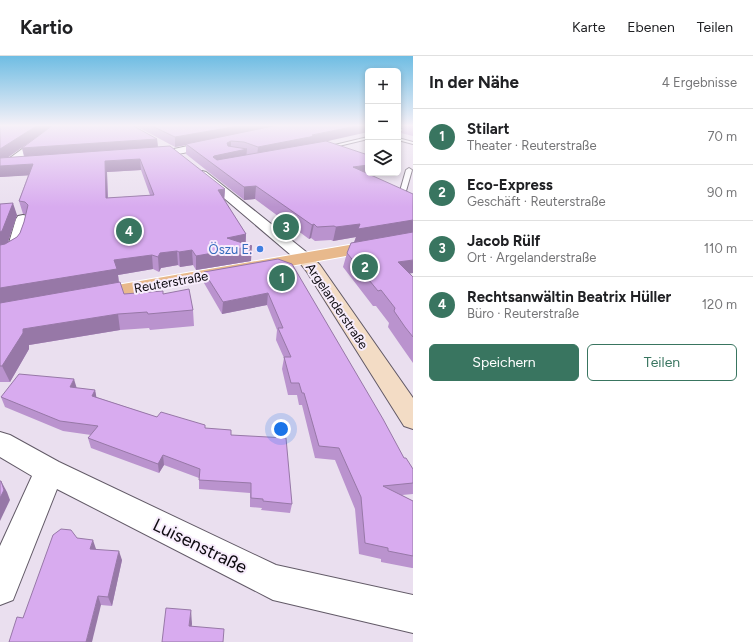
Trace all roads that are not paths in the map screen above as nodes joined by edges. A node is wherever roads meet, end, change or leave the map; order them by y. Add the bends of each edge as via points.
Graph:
1 (21, 152) edge
2 (171, 152) edge
3 (174, 152) edge
4 (139, 156) edge
5 (30, 163) edge
6 (3, 165) edge
7 (410, 170) edge
8 (413, 202) edge
9 (23, 219) edge
10 (413, 239) edge
11 (0, 254) edge
12 (304, 258) junction
13 (78, 298) edge
14 (413, 418) edge
15 (0, 443) edge
16 (49, 471) junction
17 (0, 587) edge
18 (413, 614) edge

1 - 6 street
2 - 4 street
3 - 12 street, Argelanderstraße
5 - 6 street
7 - 8 lane via 403,191 406,199
9 - 11 street via 15,248
10 - 12 main road, Reuterstraße
12 - 13 main road, Reuterstraße
12 - 14 street, Argelanderstraße via 320,277
15 - 16 street, Luisenstraße
16 - 17 street
16 - 18 street, Luisenstraße via 273,582

